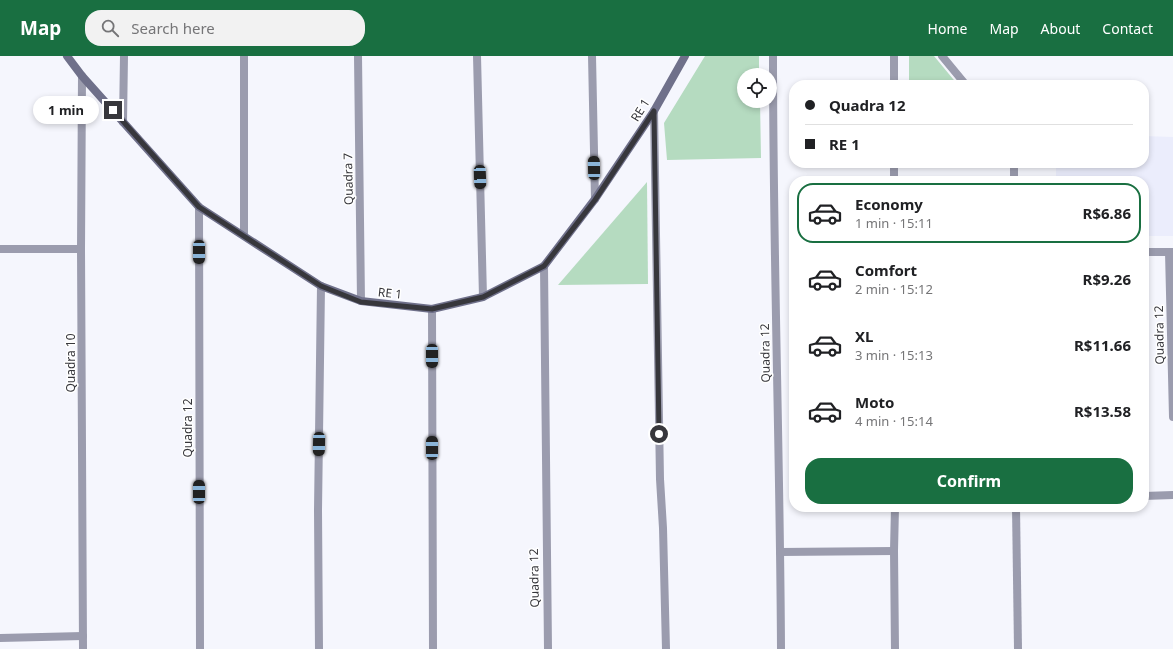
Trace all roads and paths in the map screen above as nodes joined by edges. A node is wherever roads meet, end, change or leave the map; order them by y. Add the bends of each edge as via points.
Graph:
1 (67, 56) edge
2 (124, 56) edge
3 (244, 56) edge
4 (358, 56) edge
5 (477, 56) edge
6 (592, 56) edge
7 (685, 56) edge
8 (773, 56) edge
9 (894, 56) edge
10 (942, 56) edge
11 (82, 76) junction
12 (894, 80) edge
13 (962, 80) edge
14 (654, 111) junction
15 (123, 122) junction
16 (595, 200) junction
17 (199, 207) junction
18 (244, 235) junction
19 (0, 249) edge
20 (81, 249) junction
21 (1149, 252) edge
22 (1171, 252) edge
23 (544, 266) junction
24 (321, 286) junction
25 (483, 297) junction
26 (361, 302) junction
27 (432, 309) junction
28 (1173, 417) edge
29 (1173, 495) edge
30 (1149, 496) edge
31 (895, 512) edge
32 (1016, 512) edge
33 (894, 551) junction
34 (780, 552) junction
35 (83, 636) junction
36 (0, 638) edge
37 (83, 649) edge
38 (200, 649) edge
39 (319, 649) edge
40 (433, 649) edge
41 (548, 649) edge
42 (666, 649) edge
43 (781, 649) edge
44 (895, 649) edge
45 (1018, 649) edge

1 - 11 street, RE 1
2 - 15 street
3 - 18 street
4 - 26 street, Quadra 7
5 - 25 street
6 - 16 street
7 - 14 street, RE 1
8 - 34 street, Quadra 12
9 - 12 street
10 - 13 street
11 - 15 street, RE 1
11 - 20 street, Quadra 10
14 - 16 street, RE 1
14 - 42 street via 660,478
15 - 17 street, RE 1
16 - 23 street, RE 1
17 - 18 street, RE 1
17 - 38 street, Quadra 12
18 - 24 street, RE 1
19 - 20 street
20 - 35 street, Quadra 10
21 - 22 street, Quadra 12
22 - 28 street, Quadra 12
23 - 25 street, RE 1
23 - 41 street, Quadra 12
24 - 26 street, RE 1
24 - 39 street
25 - 27 street, RE 1
26 - 27 street, RE 1
27 - 40 street
29 - 30 street
31 - 33 street
32 - 45 street
33 - 34 street
33 - 44 street
34 - 43 street, Quadra 12
35 - 36 street
35 - 37 street, Quadra 10

